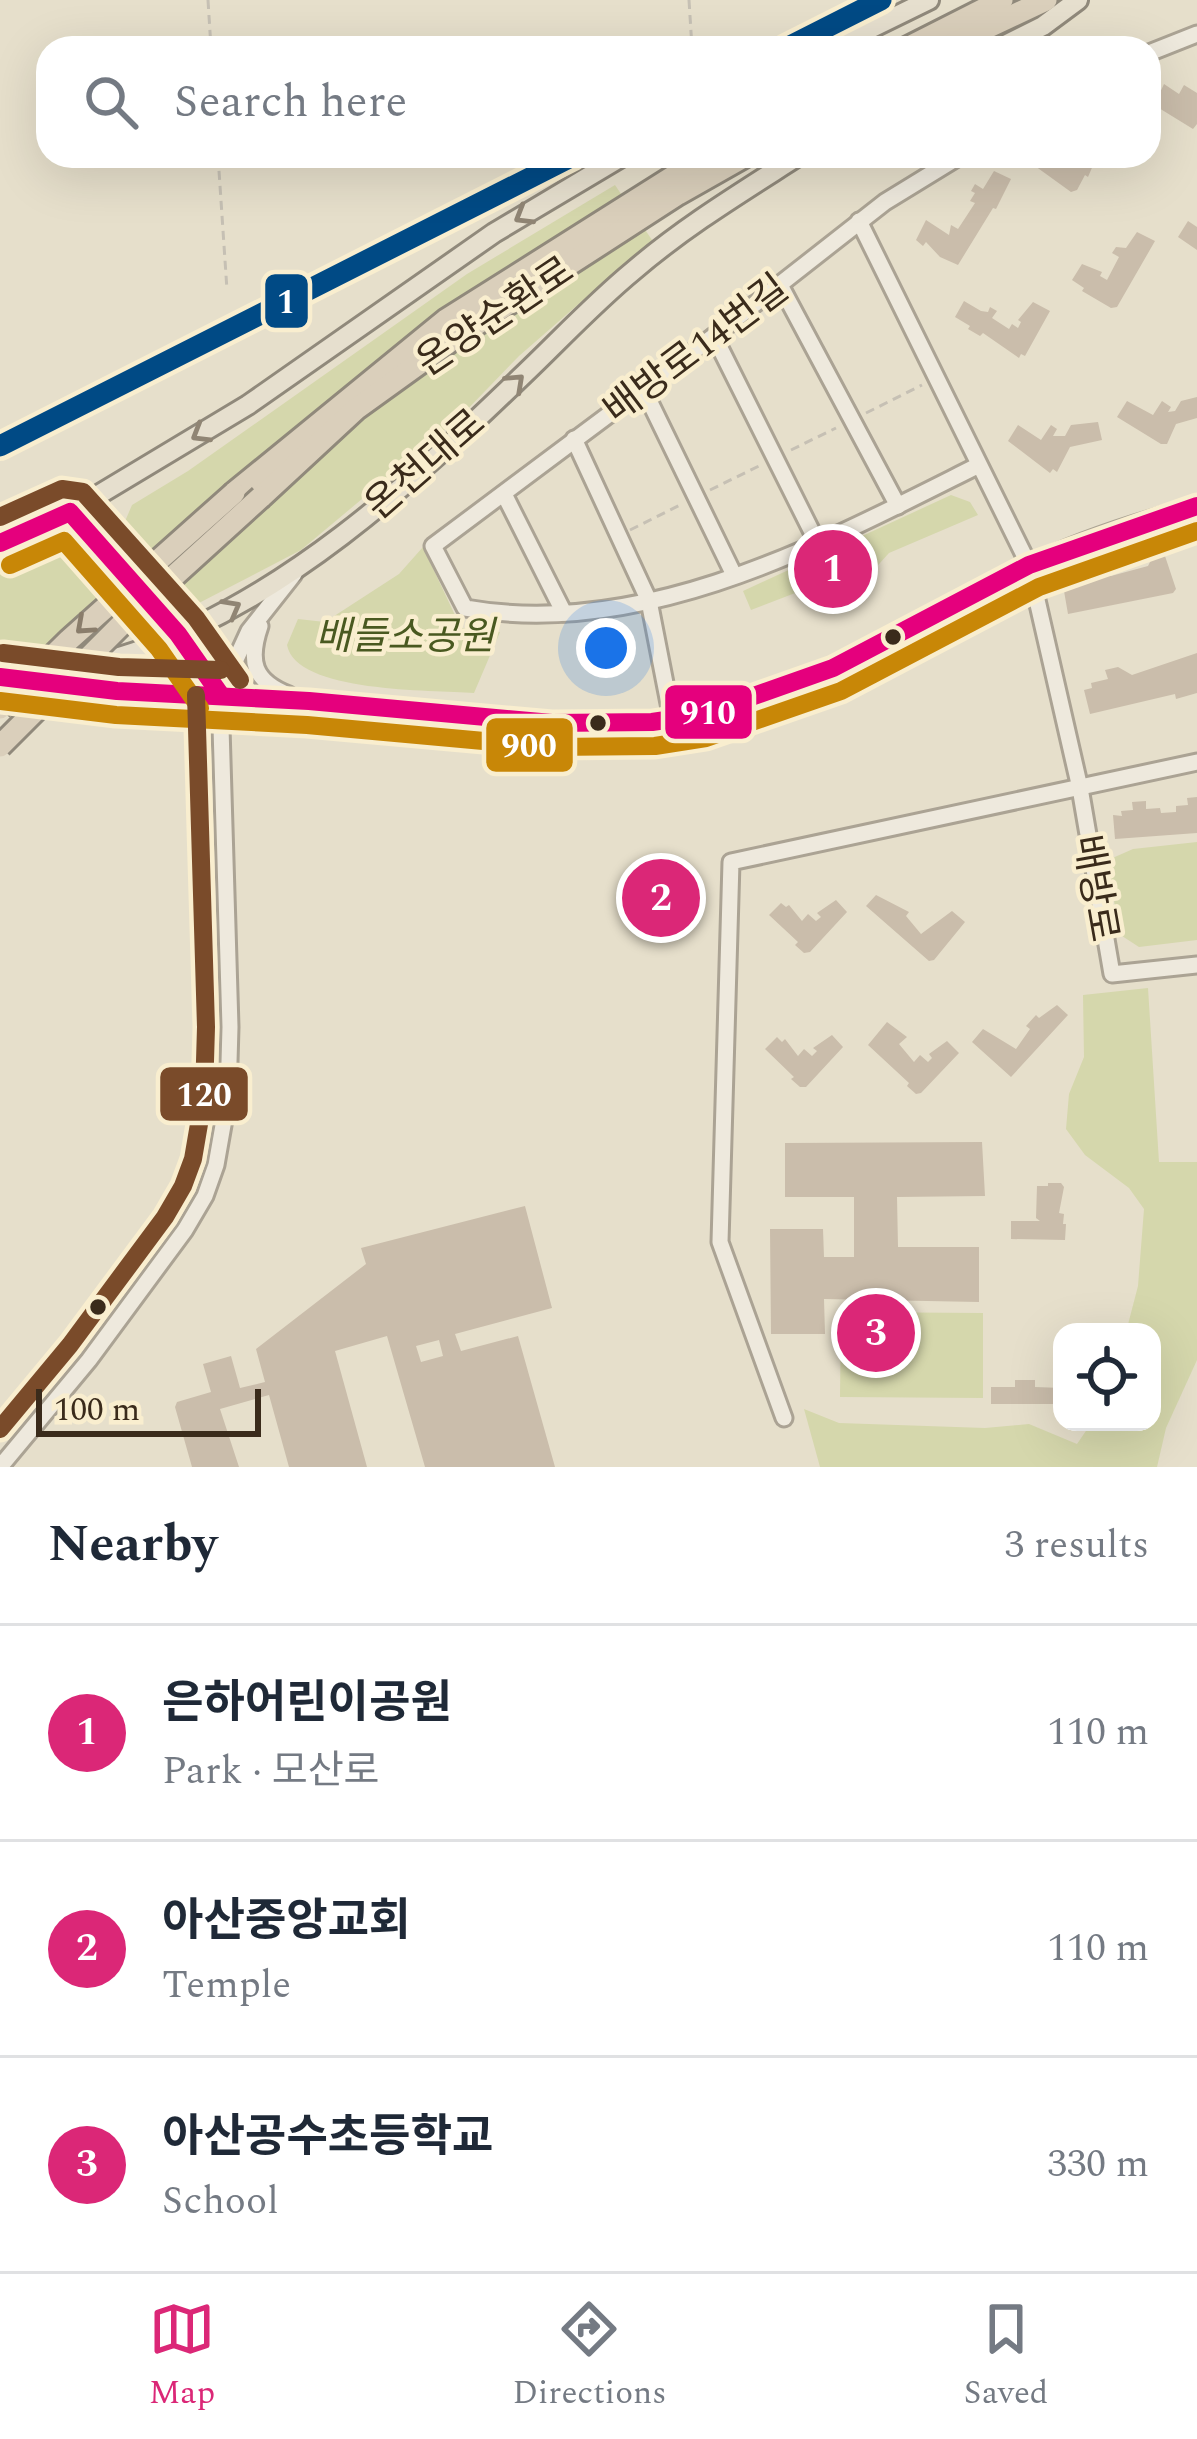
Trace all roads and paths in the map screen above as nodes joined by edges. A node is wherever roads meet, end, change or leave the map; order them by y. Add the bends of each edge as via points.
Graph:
1 (208, 0) edge
2 (689, 0) edge
3 (929, 0) edge
4 (1002, 0) edge
5 (1046, 0) edge
6 (1078, 0) edge
7 (1197, 34) edge
8 (210, 36) edge
9 (691, 36) edge
10 (856, 36) edge
11 (931, 36) edge
12 (970, 36) edge
13 (1023, 36) edge
14 (1161, 48) edge
15 (219, 168) edge
16 (603, 168) edge
17 (687, 168) edge
18 (724, 168) edge
19 (779, 168) edge
20 (941, 168) edge
21 (859, 221) junction
22 (780, 285) junction
23 (226, 290) dead end
24 (714, 337) junction
25 (643, 388) junction
26 (574, 439) junction
27 (979, 465) junction
28 (504, 494) junction
29 (898, 506) junction
30 (1197, 506) edge
31 (70, 512) junction
32 (0, 543) edge
33 (818, 544) junction
34 (1029, 565) junction
35 (299, 567) junction
36 (734, 575) junction
37 (649, 601) junction
38 (270, 606) junction
39 (564, 613) junction
40 (178, 634) junction
41 (0, 675) edge
42 (220, 694) junction
43 (309, 701) junction
44 (0, 708) edge
45 (672, 719) junction
46 (0, 746) edge
47 (1197, 762) edge
48 (1080, 788) junction
49 (1197, 965) edge
50 (784, 1418) dead end
51 (0, 1467) edge

1 - 8 path
2 - 9 path
3 - 10 main road
4 - 11 highway
5 - 12 highway
6 - 13 main road
7 - 14 street
15 - 23 path
16 -> 31 main road via 494,233 248,405
17 -> 44 highway, 온양순환로, bridge via 446,320 234,493
18 - 46 highway, 온양순환로, bridge via 356,409
35 -> 19 main road, 온천대로 via 508,390 632,272
20 - 21 street, 배방로14번길
21 - 22 street, 배방로14번길
21 - 27 street
22 - 24 street, 배방로14번길
22 - 29 street
24 - 25 street, 배방로14번길
24 - 33 street
25 - 26 street, 배방로14번길
25 - 36 street
26 - 28 street, 배방로14번길
26 - 37 street
27 - 29 street
27 - 34 street
28 - 39 street
28 - 39 street, 배방로14번길 via 433,546 465,608
29 - 33 street
30 - 34 street
31 - 32 main road
31 - 40 main road
33 - 36 street
34 - 45 street via 833,668
34 - 48 street
35 - 38 street
40 -> 35 main road, 온천대로
36 - 37 street
37 - 39 street
37 - 45 street
38 - 42 street via 236,653
38 - 43 street via 252,665 269,685
40 - 41 main road, 온천대로 via 104,660
40 - 42 main road
41 - 42 street
42 - 43 street
42 - 51 street via 230,1028 216,1165 184,1230
43 - 45 street via 552,723
47 - 48 street
48 - 49 street, 배방로 via 1112,974
48 - 50 street via 730,862 720,1242

